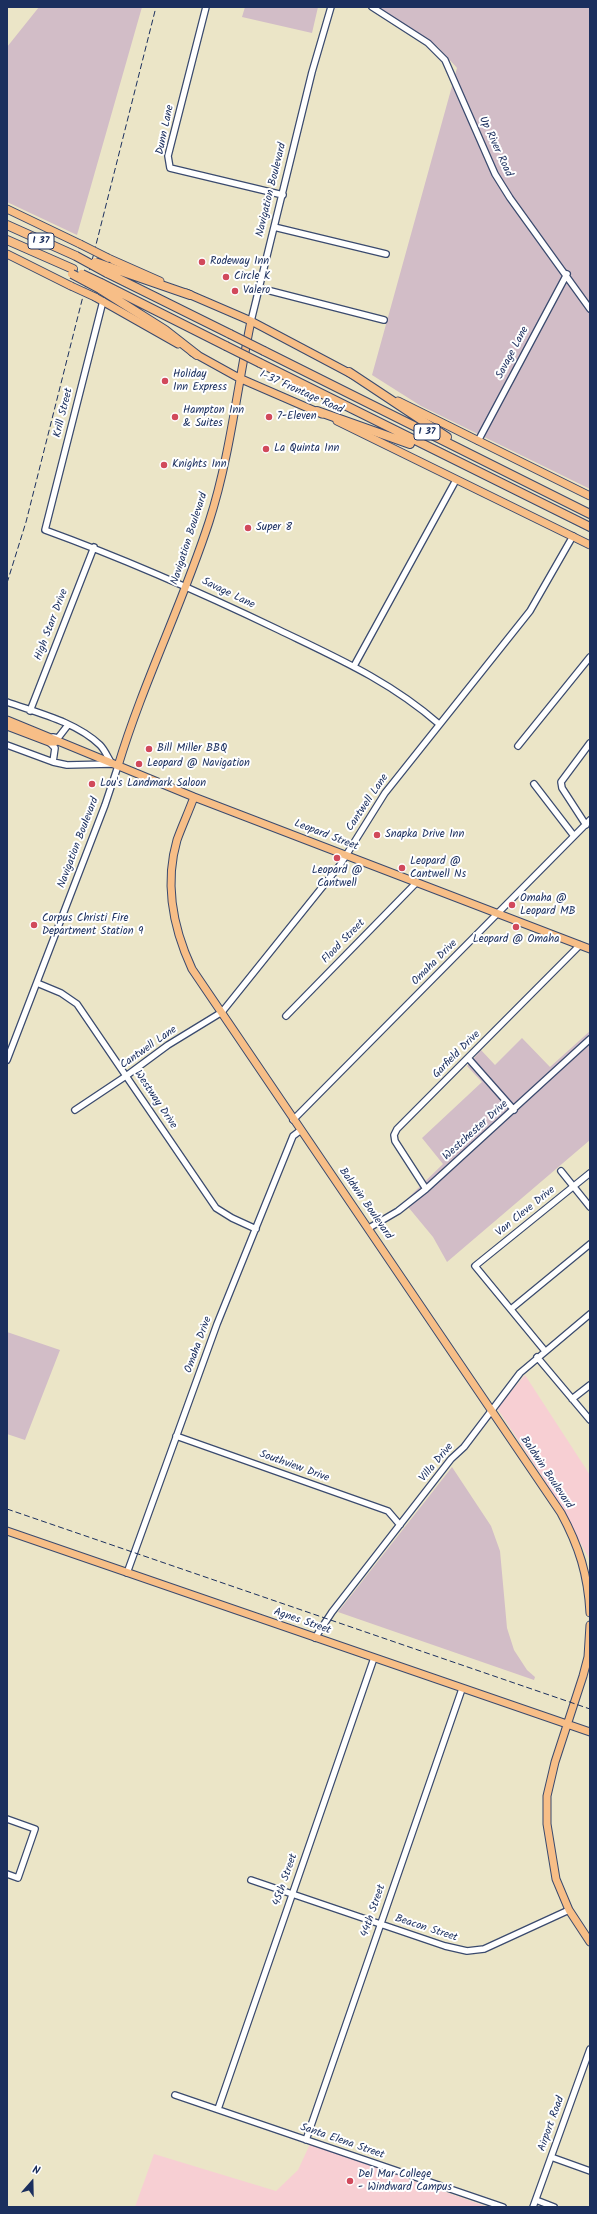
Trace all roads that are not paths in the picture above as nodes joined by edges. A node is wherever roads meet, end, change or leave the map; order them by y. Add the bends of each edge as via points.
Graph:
1 (206, 7) edge
2 (331, 7) edge
3 (372, 7) edge
4 (283, 196) junction
5 (7, 209) edge
6 (7, 225) edge
7 (274, 227) junction
8 (7, 240) edge
9 (7, 254) edge
10 (386, 254) dead end
11 (108, 270) junction
12 (566, 274) junction
13 (100, 286) junction
14 (259, 288) junction
15 (190, 295) junction
16 (103, 301) junction
17 (590, 309) edge
18 (384, 320) dead end
19 (251, 321) junction
20 (197, 355) junction
21 (349, 372) junction
22 (239, 378) junction
23 (316, 411) junction
24 (478, 441) junction
25 (440, 454) junction
26 (478, 457) junction
27 (456, 480) junction
28 (590, 496) edge
29 (539, 502) junction
30 (590, 513) edge
31 (590, 527) edge
32 (46, 530) joint
33 (590, 532) edge
34 (573, 536) junction
35 (590, 545) edge
36 (94, 547) junction
37 (187, 586) junction
38 (590, 657) edge
39 (354, 666) junction
40 (7, 702) edge
41 (30, 711) junction
42 (7, 720) edge
43 (440, 724) junction
44 (68, 725) junction
45 (7, 726) edge
46 (52, 740) junction
47 (590, 743) edge
48 (7, 744) edge
49 (518, 746) dead end
50 (53, 762) junction
51 (115, 765) junction
52 (534, 784) dead end
53 (194, 797) junction
54 (588, 822) edge
55 (574, 836) junction
56 (346, 856) junction
57 (416, 882) junction
58 (498, 914) junction
59 (580, 945) junction
60 (590, 949) edge
61 (37, 983) junction
62 (222, 1012) junction
63 (286, 1016) dead end
64 (590, 1040) edge
65 (468, 1058) junction
66 (7, 1060) edge
67 (126, 1076) junction
68 (75, 1110) dead end
69 (514, 1110) junction
70 (293, 1120) junction
71 (301, 1130) junction
72 (561, 1172) dead end
73 (590, 1173) edge
74 (573, 1187) junction
75 (426, 1189) junction
76 (590, 1207) edge
77 (370, 1228) junction
78 (256, 1229) junction
79 (590, 1244) edge
80 (511, 1309) junction
81 (590, 1314) edge
82 (545, 1351) junction
83 (538, 1357) junction
84 (590, 1385) edge
85 (572, 1399) junction
86 (490, 1411) junction
87 (590, 1420) edge
88 (176, 1436) junction
89 (400, 1524) junction
90 (7, 1531) edge
91 (588, 1569) edge
92 (127, 1573) junction
93 (590, 1613) edge
94 (590, 1625) edge
95 (315, 1638) junction
96 (374, 1658) junction
97 (462, 1689) junction
98 (567, 1724) junction
99 (590, 1732) edge
100 (7, 1819) edge
101 (7, 1874) edge
102 (251, 1880) dead end
103 (291, 1893) junction
104 (569, 1910) junction
105 (380, 1925) junction
106 (590, 1942) edge
107 (590, 2049) edge
108 (175, 2095) dead end
109 (218, 2109) junction
110 (306, 2140) junction
111 (551, 2156) junction
112 (590, 2171) edge
113 (536, 2200) junction
114 (503, 2207) edge
115 (534, 2207) edge
116 (554, 2207) edge

1 - 4 street, Dunn Lane via 168,156 170,168
2 - 4 street, Navigation Boulevard via 312,72
3 - 12 street, Up River Road via 428,44 445,60 495,174
4 - 7 street, Navigation Boulevard
5 - 15 main road, bridge
6 - 11 highway, I 37, bridge
7 - 10 street
7 - 14 street, Navigation Boulevard
8 - 13 highway, I 37, bridge
9 - 16 main road, I-37 Frontage Road, bridge
11 - 15 highway
11 - 26 highway, I 37, bridge via 230,334
12 - 17 street, Up River Road
12 - 24 street, Savage Lane
13 - 20 highway
13 - 25 highway, I 37, bridge via 226,346
14 - 18 street
14 - 19 street, Navigation Boulevard
15 - 19 main road
16 - 20 main road, I-37 Frontage Road
16 - 32 street, Krill Street
19 - 21 main road
19 - 22 main road, Navigation Boulevard
20 - 22 main road, I-37 Frontage Road
21 - 24 main road via 407,406
21 - 26 highway
22 - 23 main road, I-37 Frontage Road
22 - 37 main road, Navigation Boulevard via 232,424 216,495
23 - 25 highway
23 - 27 main road, I-37 Frontage Road
24 - 28 main road
25 - 29 highway, I 37
26 - 30 highway, I 37
27 - 34 main road, I-37 Frontage Road
27 - 39 street
29 - 31 highway, I 37
29 - 33 highway
32 - 36 street, Savage Lane
34 - 35 main road, I-37 Frontage Road
34 - 43 street, Cantwell Lane via 530,611
36 - 37 street, Savage Lane
36 - 41 street, High Starr Drive
37 - 39 street, Savage Lane
37 - 51 main road, Navigation Boulevard
38 - 49 street
39 - 43 street, Savage Lane via 383,681
40 - 41 street
41 - 44 street
42 - 46 main road, Leopard Street
43 - 56 street, Cantwell Lane via 385,793
44 - 46 street via 58,738
44 - 51 street via 101,746
45 - 46 main road, Leopard Street
46 - 50 street via 55,748
46 - 51 main road, Leopard Street
47 - 54 street via 560,782
48 - 50 street
50 - 51 street via 67,765
51 - 53 main road, Leopard Street
51 - 61 street, Navigation Boulevard via 105,805
52 - 55 street
53 - 56 main road, Leopard Street
53 - 62 main road, Baldwin Boulevard via 177,840 171,871 171,896 181,944 192,969
54 - 55 street, Omaha Drive
55 - 58 street, Omaha Drive
56 - 57 main road, Leopard Street
56 - 62 street, Cantwell Lane
57 - 58 main road, Leopard Street
57 - 63 street, Flood Street
58 - 59 main road, Leopard Street
58 - 70 street, Omaha Drive
59 - 60 main road, Leopard Street
59 - 65 street, Garfield Drive
61 - 66 street, Navigation Boulevard
61 - 67 street, Westway Drive via 61,993 77,1004
62 - 67 street, Cantwell Lane via 168,1045
62 - 70 main road, Baldwin Boulevard
64 - 69 street, Westchester Drive
65 - 69 street
65 - 75 street, Garfield Drive via 394,1135 395,1141
67 - 68 street, Cantwell Lane
67 - 78 street, Westway Drive via 216,1208
69 - 75 street, Westchester Drive
70 - 71 main road, Baldwin Boulevard
71 - 77 main road, Baldwin Boulevard
71 - 78 street, Omaha Drive via 293,1136
72 - 74 street
73 - 74 street, Van Cleve Drive
74 - 76 street
74 - 80 street, Van Cleve Drive via 475,1266
75 - 77 street, Westchester Drive via 398,1211
77 - 86 main road, Baldwin Boulevard
78 - 88 street, Omaha Drive via 217,1324
79 - 80 street
80 - 82 street
81 - 82 street, Villa Drive
82 - 83 street, Villa Drive
83 - 85 street
83 - 86 street, Villa Drive via 520,1373
84 - 85 street
85 - 87 street
86 - 89 street, Villa Drive via 464,1447 451,1459
86 - 91 main road, Baldwin Boulevard via 561,1513
88 - 89 street, Southview Drive via 388,1511
88 - 92 street, Omaha Drive
89 - 95 street, Villa Drive
90 - 92 main road, Agnes Street
91 - 93 main road, Baldwin Boulevard
92 - 95 main road, Agnes Street
94 - 98 main road via 588,1657
95 - 96 main road, Agnes Street
96 - 97 main road, Agnes Street
96 - 103 street, 45th Street
97 - 98 main road, Agnes Street
97 - 105 street, 44th Street
98 - 99 main road, Agnes Street
98 - 104 main road via 547,1796 547,1824 556,1879
100 - 101 street via 35,1829 18,1878
102 - 103 street, Beacon Street
103 - 105 street, Beacon Street
103 - 109 street, 45th Street
104 - 105 street, Beacon Street via 484,1949 467,1951 453,1949
104 - 106 main road
105 - 110 street, 44th Street
107 - 111 street, Airport Road
108 - 109 street, Santa Elena Street
109 - 110 street, Santa Elena Street
110 - 114 street, Santa Elena Street
111 - 112 street
111 - 113 street, Airport Road
113 - 115 street, Airport Road
113 - 116 street

